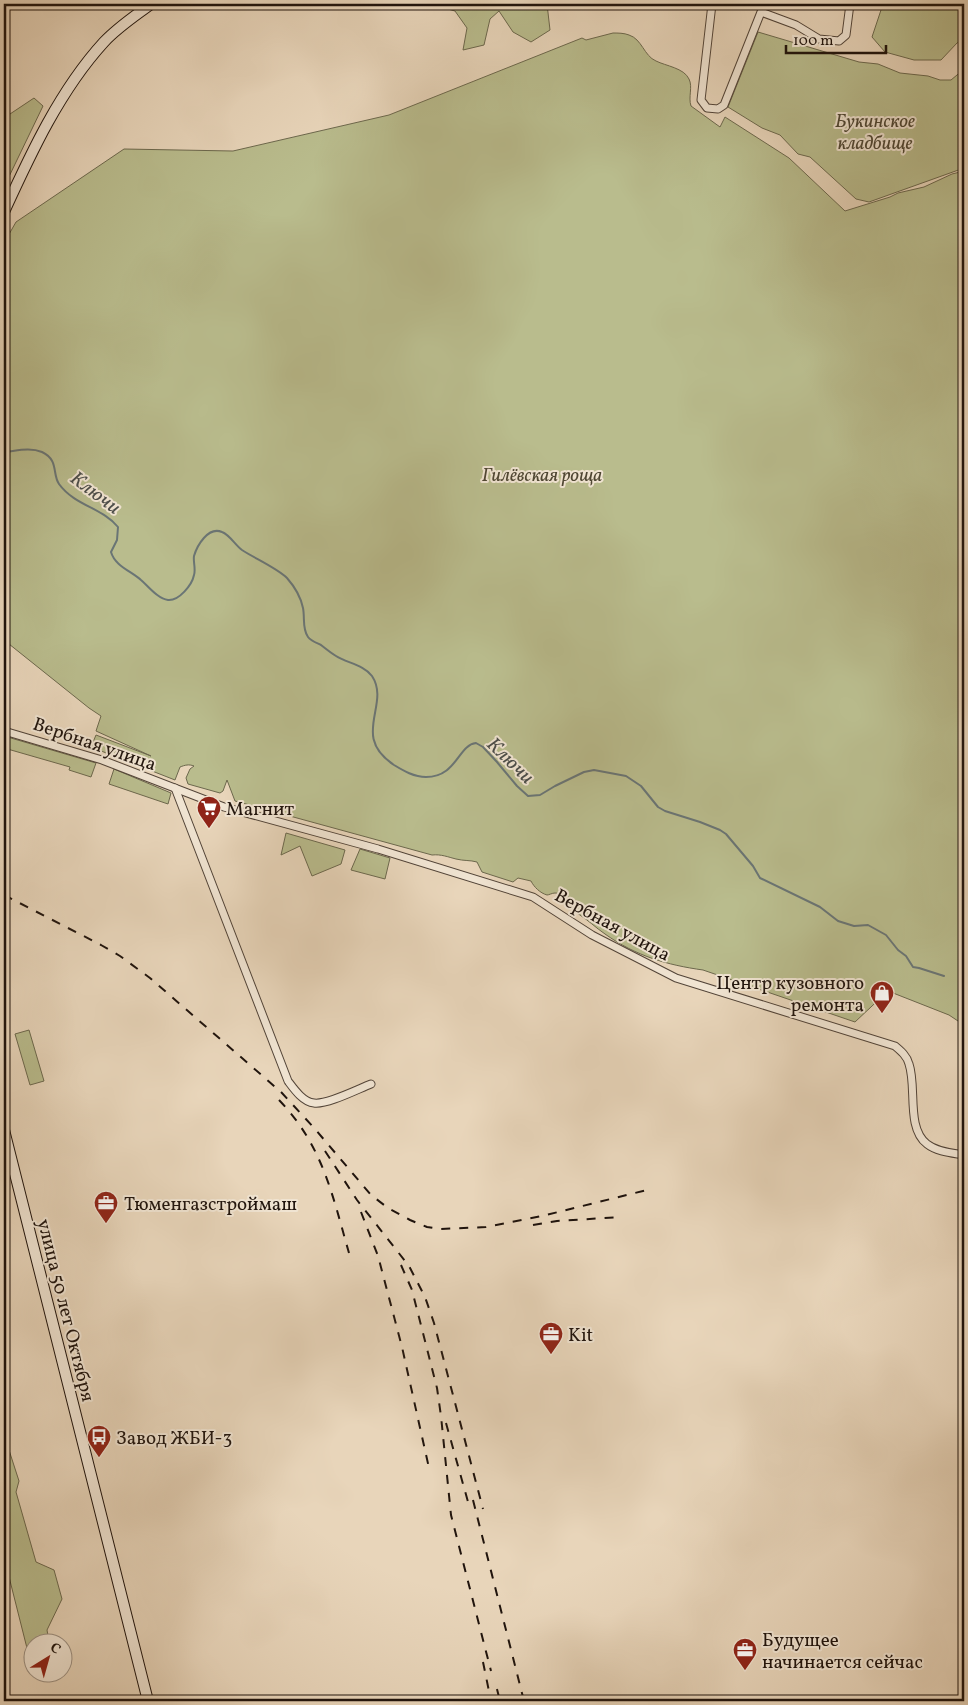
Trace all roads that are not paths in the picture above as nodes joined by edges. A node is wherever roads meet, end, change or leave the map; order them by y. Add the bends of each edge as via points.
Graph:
1 (151, 4) edge
2 (712, 4) edge
3 (850, 4) edge
4 (4, 212) edge
5 (4, 730) edge
6 (174, 788) junction
7 (371, 1084) dead end
8 (4, 1130) edge
9 (964, 1155) edge
10 (148, 1701) edge

1 - 4 main road via 105,41 70,86
2 - 3 street via 701,100 707,108 718,109 724,105 761,12 796,25 819,39 839,41 846,35
5 - 6 street, Вербная улица via 102,760
6 - 7 street, Вербная улица via 288,1080 297,1094 314,1103
6 - 9 street, Вербная улица via 224,807 378,849 534,897 592,935 676,978 895,1046 910,1064 915,1126 921,1138 937,1149
8 - 10 main road, улица 50 лет Октября

